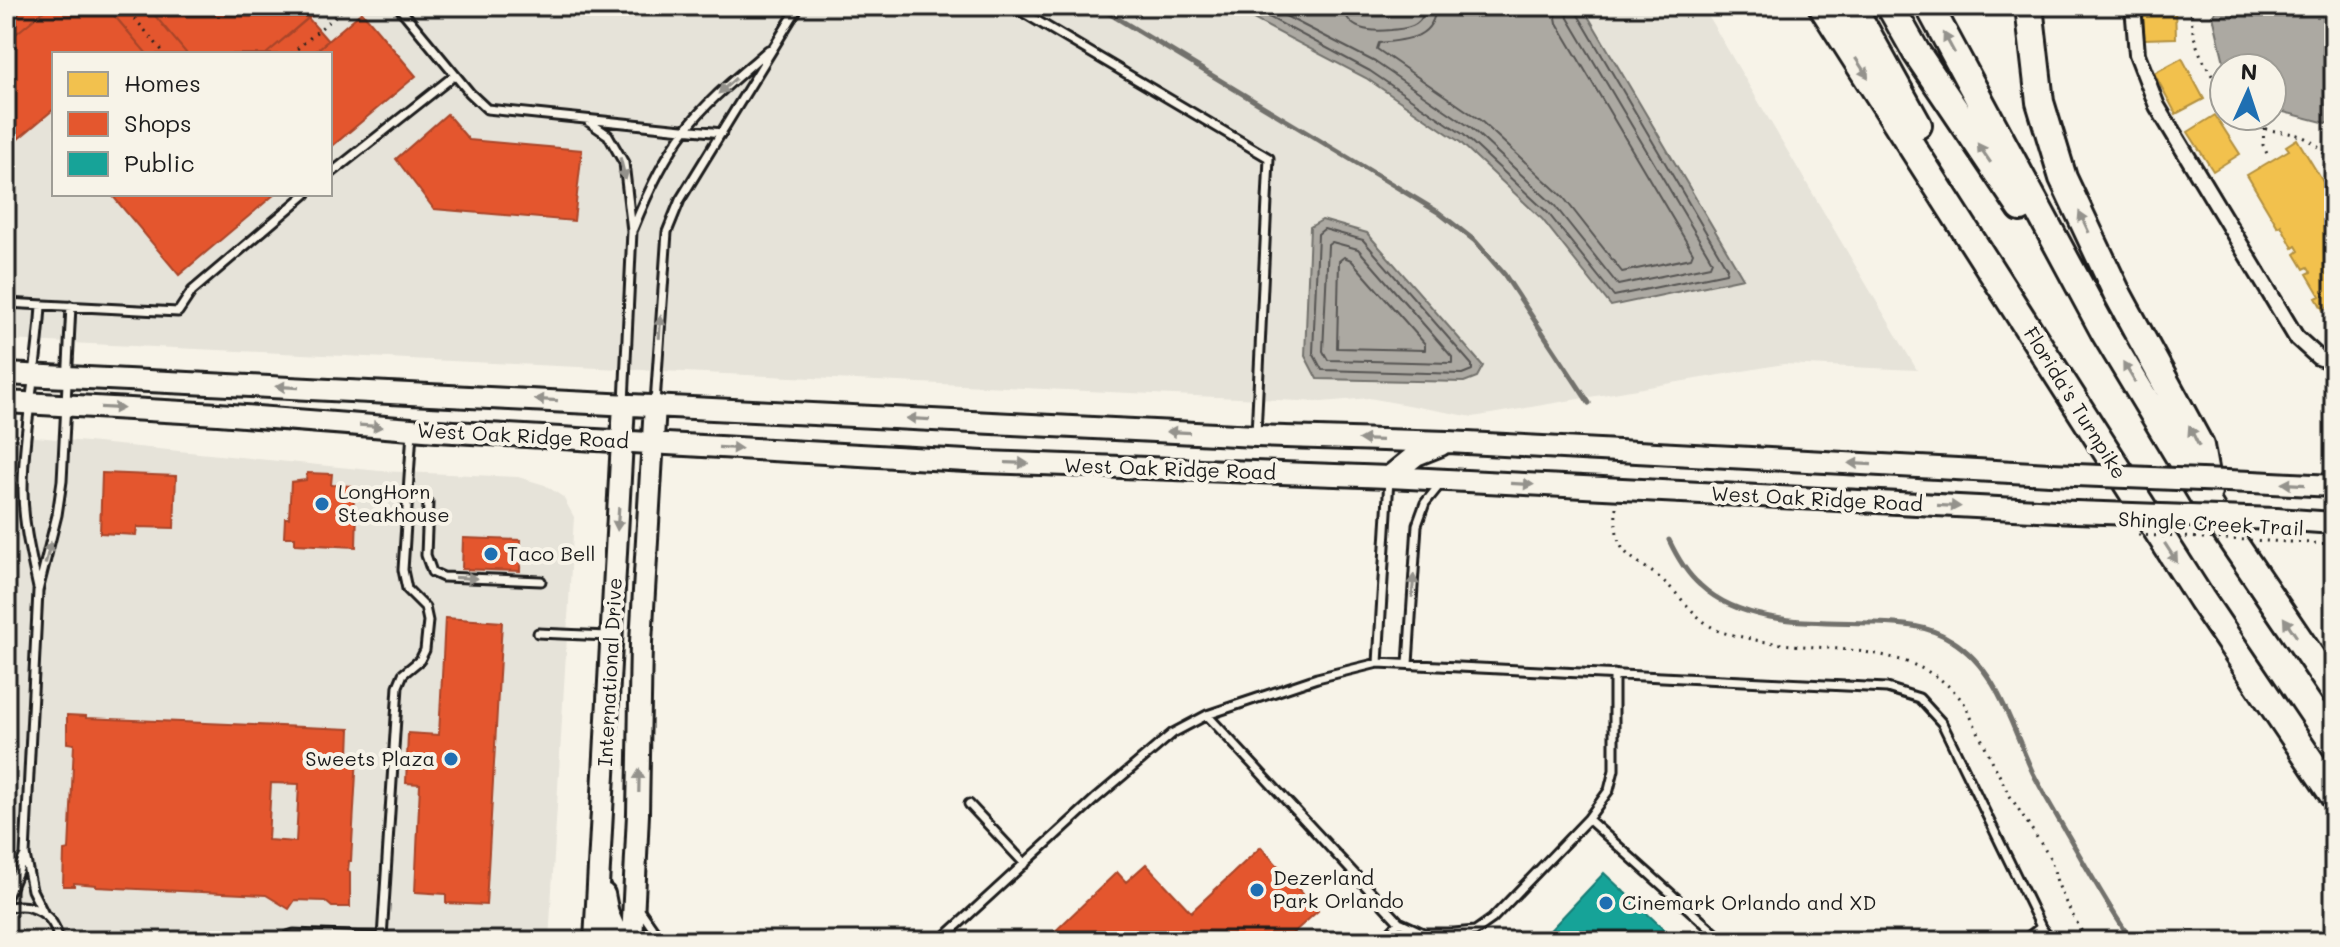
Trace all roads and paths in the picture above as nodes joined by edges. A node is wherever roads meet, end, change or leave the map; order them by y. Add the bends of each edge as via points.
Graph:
1 (25, 6) edge
2 (124, 6) edge
3 (347, 6) edge
4 (398, 6) edge
5 (799, 6) edge
6 (1012, 6) edge
7 (1822, 6) edge
8 (1852, 6) edge
9 (1890, 6) edge
10 (1929, 6) edge
11 (2029, 6) edge
12 (2133, 6) edge
13 (2192, 6) edge
14 (6, 22) edge
15 (772, 45) junction
16 (163, 52) edge
17 (293, 52) edge
18 (2208, 66) edge
19 (455, 75) junction
20 (588, 120) junction
21 (685, 130) junction
22 (2264, 132) edge
23 (2288, 132) edge
24 (722, 133) junction
25 (2269, 158) dead end
26 (2334, 168) edge
27 (332, 172) edge
28 (304, 196) edge
29 (632, 231) junction
30 (6, 303) edge
31 (41, 305) junction
32 (71, 306) junction
33 (2105, 333) junction
34 (2334, 363) edge
35 (2052, 366) junction
36 (6, 374) edge
37 (34, 375) junction
38 (68, 376) junction
39 (6, 402) edge
40 (29, 403) junction
41 (624, 404) junction
42 (66, 405) junction
43 (655, 405) junction
44 (413, 429) junction
45 (1256, 436) junction
46 (622, 442) junction
47 (1448, 442) junction
48 (652, 443) junction
49 (1389, 477) junction
50 (1444, 481) junction
51 (2334, 486) edge
52 (428, 503) dead end
53 (2212, 511) junction
54 (2334, 523) edge
55 (2134, 534) dead end
56 (2334, 544) edge
57 (541, 581) dead end
58 (38, 591) junction
59 (538, 633) dead end
60 (611, 636) junction
61 (1378, 663) junction
62 (1408, 664) junction
63 (1614, 674) junction
64 (2334, 691) edge
65 (1207, 715) junction
66 (2334, 796) edge
67 (969, 804) dead end
68 (1588, 819) junction
69 (25, 855) junction
70 (1025, 864) junction
71 (599, 871) junction
72 (6, 899) edge
73 (634, 902) junction
74 (6, 908) edge
75 (44, 914) junction
76 (1399, 922) junction
77 (2041, 927) junction
78 (382, 938) junction
79 (58, 941) edge
80 (285, 941) edge
81 (475, 941) edge
82 (595, 941) edge
83 (620, 941) edge
84 (632, 941) edge
85 (667, 941) edge
86 (940, 941) edge
87 (1382, 941) edge
88 (1724, 941) edge
89 (2023, 941) edge
90 (2051, 941) edge

1 - 14 path
2 - 16 path
3 - 17 path
4 - 19 lane
5 - 15 lane
6 - 45 lane via 1269,158
7 -> 35 highway, Florida's Turnpike
8 - 35 highway
33 -> 9 highway
33 -> 10 highway
53 -> 11 highway via 2200,446 2117,293 2063,178 2040,102
12 - 34 street via 2137,54 2157,106 2296,337 2318,357
13 - 18 path via 2193,31
15 -> 21 lane
15 - 24 lane
19 - 20 lane via 487,109
19 - 27 lane
20 - 21 lane
20 -> 29 lane via 608,135 624,163
21 - 24 lane
21 - 29 lane via 652,184
22 - 25 path
23 - 26 path via 2311,139
43 -> 24 lane via 667,232 680,200
28 - 32 lane via 192,291 178,312
29 - 41 lane
30 - 31 lane
31 - 32 lane
31 - 37 lane
32 - 38 lane
53 -> 33 highway
35 -> 66 highway, Florida's Turnpike
36 - 37 street, West Oak Ridge Road
37 - 38 street, West Oak Ridge Road
37 - 40 lane
41 -> 38 street, West Oak Ridge Road
38 - 42 lane
39 - 40 street, West Oak Ridge Road
40 - 42 street, West Oak Ridge Road
40 - 58 lane via 23,490
41 - 43 street, West Oak Ridge Road
41 - 46 street, International Drive
42 -> 44 street, West Oak Ridge Road
58 -> 42 lane via 61,493
45 -> 43 street, West Oak Ridge Road
43 - 48 street, International Drive
44 - 46 street, West Oak Ridge Road
44 - 78 lane via 403,570 407,589 425,607 428,621 425,650 398,686
47 -> 45 street, West Oak Ridge Road
46 - 48 street, West Oak Ridge Road
46 -> 60 street, International Drive
47 - 49 street via 1416,455
51 -> 47 street, West Oak Ridge Road, bridge
48 -> 49 street, West Oak Ridge Road
73 -> 48 street, International Drive
49 - 50 street, West Oak Ridge Road
49 - 61 lane
50 -> 54 street, West Oak Ridge Road, bridge
62 -> 50 lane via 1417,525 1425,503
52 -> 57 lane via 426,555 432,572 443,577
64 -> 53 highway
55 - 56 path, Shingle Creek Trail, bridge
58 - 69 lane
59 - 60 lane
60 - 71 street, International Drive
61 - 62 lane
61 - 65 lane via 1273,690
62 - 63 lane
63 - 68 lane via 1614,770 1609,790
63 - 77 lane via 1887,688 1919,698 1942,723
65 - 70 lane via 1173,733 1137,762
65 - 76 lane
67 - 70 lane
68 - 76 lane via 1475,931 1423,933
68 - 88 lane
69 - 72 lane
69 - 75 lane via 32,890
70 - 86 lane
71 - 82 street, International Drive
71 - 83 street
73 - 84 street, International Drive
73 - 85 lane
74 - 75 lane via 33,907
75 - 79 lane
76 - 87 lane
77 - 89 lane
77 - 90 lane
78 - 80 lane via 294,934
78 - 81 lane

